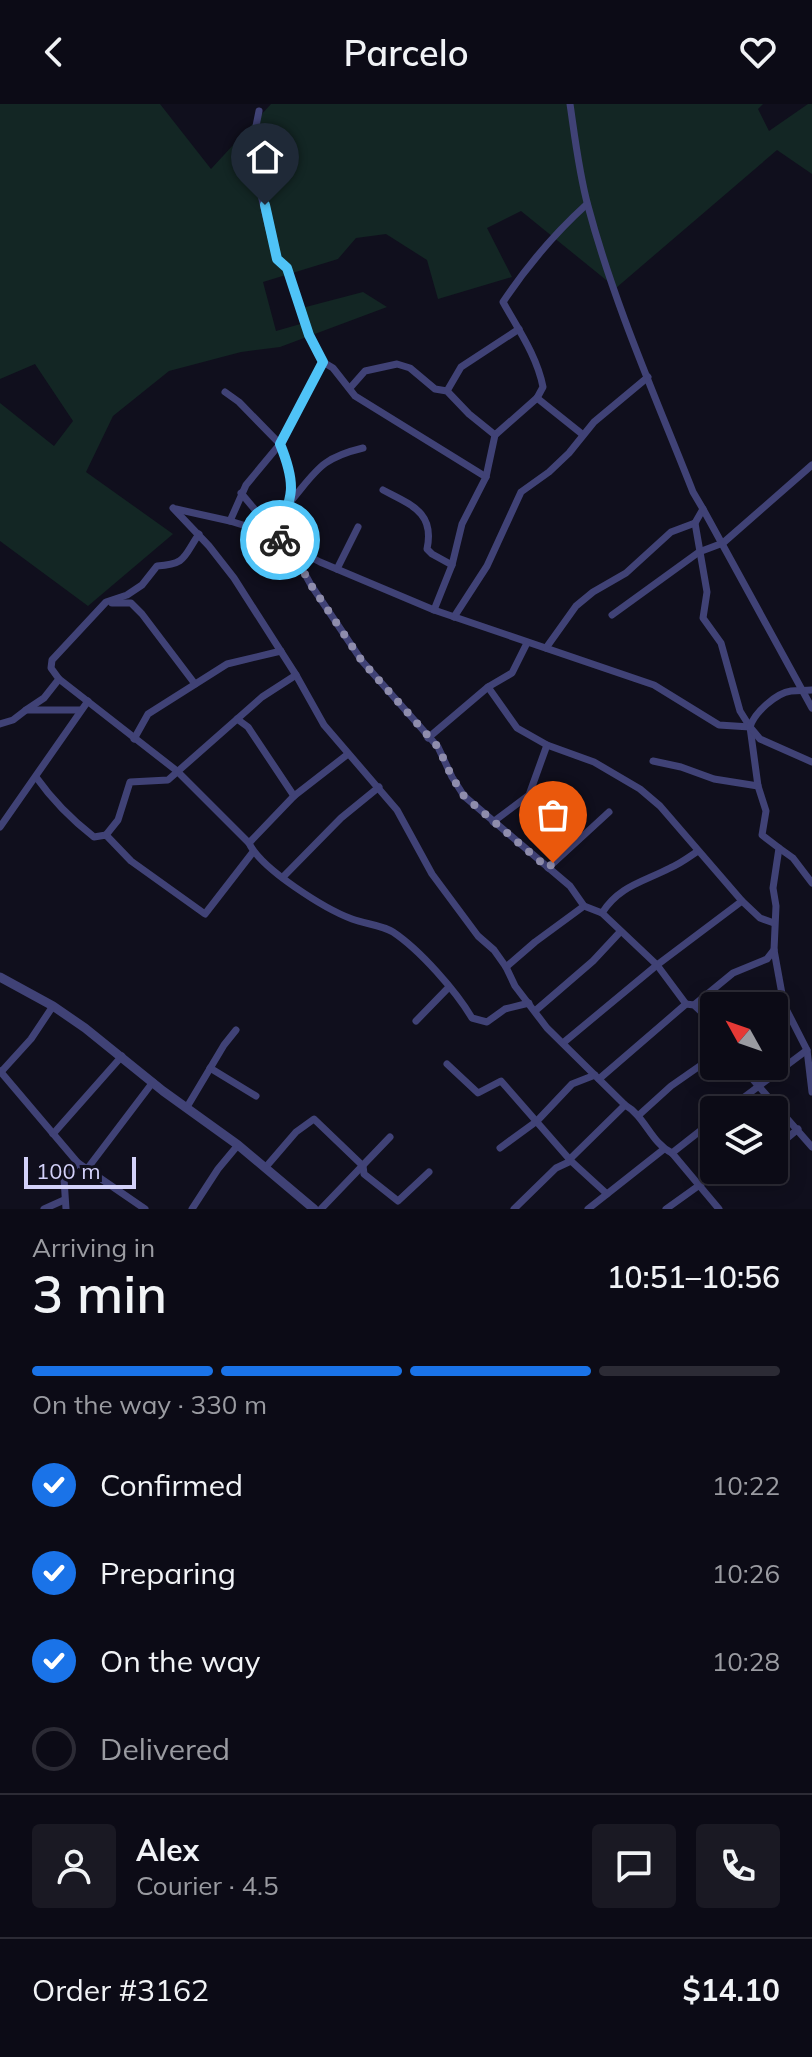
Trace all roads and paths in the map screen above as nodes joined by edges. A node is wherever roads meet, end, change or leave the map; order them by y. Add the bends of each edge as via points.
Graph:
1 (570, 104) edge
2 (259, 111) dead end
3 (587, 204) junction
4 (519, 329) junction
5 (323, 362) junction
6 (648, 377) junction
7 (350, 388) junction
8 (447, 391) junction
9 (225, 392) dead end
10 (537, 398) junction
11 (582, 434) junction
12 (495, 435) junction
13 (280, 444) junction
14 (363, 448) dead end
15 (812, 465) edge
16 (486, 477) junction
17 (383, 490) dead end
18 (241, 493) junction
19 (291, 501) junction
20 (703, 509) junction
21 (230, 521) junction
22 (695, 523) junction
23 (358, 527) dead end
24 (199, 534) junction
25 (274, 535) junction
26 (723, 543) junction
27 (290, 547) junction
28 (699, 552) junction
29 (452, 565) junction
30 (337, 569) junction
31 (106, 602) junction
32 (434, 610) junction
33 (612, 615) dead end
34 (454, 617) junction
35 (527, 643) junction
36 (546, 648) junction
37 (281, 651) junction
38 (296, 675) junction
39 (59, 679) junction
40 (195, 684) junction
41 (488, 687) junction
42 (812, 690) edge
43 (802, 691) junction
44 (88, 701) junction
45 (812, 708) edge
46 (26, 710) junction
47 (81, 710) junction
48 (237, 719) junction
49 (0, 724) edge
50 (750, 727) junction
51 (428, 738) junction
52 (134, 739) junction
53 (547, 745) junction
54 (348, 754) junction
55 (653, 761) dead end
56 (812, 762) edge
57 (177, 771) junction
58 (36, 777) junction
59 (758, 786) junction
60 (379, 787) junction
61 (294, 796) junction
62 (609, 812) dead end
63 (493, 822) junction
64 (0, 827) edge
65 (106, 835) junction
66 (249, 843) junction
67 (779, 848) junction
68 (698, 851) junction
69 (253, 852) junction
70 (548, 868) junction
71 (283, 877) junction
72 (812, 883) edge
73 (742, 901) junction
74 (584, 906) junction
75 (602, 913) junction
76 (774, 923) junction
77 (620, 932) junction
78 (774, 950) junction
79 (657, 965) junction
80 (506, 967) junction
81 (0, 977) edge
82 (449, 987) junction
83 (782, 992) edge
84 (529, 1003) junction
85 (690, 1004) junction
86 (53, 1006) junction
87 (535, 1011) junction
88 (700, 1012) edge
89 (788, 1013) edge
90 (416, 1021) dead end
91 (236, 1030) dead end
92 (563, 1043) junction
93 (807, 1050) junction
94 (122, 1056) junction
95 (447, 1064) dead end
96 (700, 1066) edge
97 (210, 1068) junction
98 (0, 1072) edge
99 (597, 1077) junction
100 (753, 1080) edge
101 (153, 1082) junction
102 (758, 1086) junction
103 (812, 1092) edge
104 (256, 1096) dead end
105 (745, 1096) edge
106 (625, 1105) junction
107 (187, 1107) junction
108 (639, 1115) junction
109 (537, 1121) junction
110 (700, 1129) edge
111 (798, 1129) junction
112 (53, 1134) junction
113 (390, 1137) dead end
114 (788, 1137) edge
115 (238, 1145) junction
116 (812, 1147) edge
117 (500, 1148) dead end
118 (668, 1151) junction
119 (571, 1160) junction
120 (78, 1163) junction
121 (363, 1166) junction
122 (265, 1168) junction
123 (87, 1169) junction
124 (429, 1172) dead end
125 (700, 1183) edge
126 (701, 1184) joint
127 (607, 1194) junction
128 (398, 1201) junction
129 (65, 1205) edge
130 (44, 1209) edge
131 (145, 1209) edge
132 (192, 1209) edge
133 (314, 1209) edge
134 (321, 1209) edge
135 (391, 1209) edge
136 (514, 1209) edge
137 (588, 1209) edge
138 (666, 1209) edge
139 (719, 1209) edge

1 - 3 street
2 - 5 street via 256,173 268,225 277,259 287,268
3 - 4 street via 503,302
3 - 6 street
4 - 8 street via 461,367
4 - 10 street via 540,373 543,387
5 - 7 street
5 - 13 street
6 - 11 street
6 - 20 street
7 - 8 street via 365,371 397,364
7 - 16 street
8 - 12 street
9 - 13 street
10 - 11 street
10 - 12 street
11 - 34 street via 569,453 521,492 487,566
12 - 16 street
13 - 18 street
13 - 19 street
14 - 19 street via 322,463
15 - 26 street
16 - 29 street via 462,524
17 - 29 street via 418,510 428,524 427,549
18 - 21 street
18 - 25 street
19 - 25 street
20 - 22 street
20 - 26 street
21 - 24 street via 173,508
21 - 25 street
22 - 28 street
22 - 36 street via 671,532 626,573 576,606
23 - 30 street
24 - 31 street via 185,559 157,566 142,585
24 - 37 street
25 - 27 street
26 - 28 street
26 - 43 street
27 - 30 street
27 - 51 street via 362,661
28 - 33 street
28 - 50 street via 707,592 703,618 721,643 740,711
29 - 32 street
30 - 32 street
31 - 39 street via 52,660
31 - 40 street via 131,603
32 - 34 street
34 - 35 street
35 - 36 street
35 - 41 street via 512,673
36 - 50 street via 654,685 719,725
37 - 38 street
37 - 40 street via 227,664
38 - 48 street
38 - 54 street via 324,725
39 - 44 street
39 - 46 street
40 - 52 street via 148,714
41 - 51 street
41 - 53 street via 517,728
42 - 43 street
43 - 45 street
43 - 50 street via 788,691 764,707
44 - 47 street
44 - 52 street
46 - 47 street
46 - 49 street
47 - 58 street
48 - 57 street
48 - 61 street via 248,727
50 - 56 street via 760,739
50 - 59 street
51 - 63 street via 464,796
52 - 57 street
53 - 63 street via 529,795
53 - 68 street via 628,780 660,806
54 - 60 street
54 - 61 street
55 - 59 street
57 - 65 street via 168,780 130,782 118,820
57 - 66 street
58 - 64 street
58 - 65 street via 79,825 94,837
59 - 67 street via 766,811 762,835
60 - 71 street
60 - 80 street via 432,874
61 - 66 street
62 - 70 street
63 - 70 street
65 - 69 street via 131,861 205,914
66 - 69 street
67 - 72 street
67 - 76 street
68 - 73 street
68 - 75 street via 625,888
69 - 71 street
70 - 74 street
71 - 82 street via 337,913 392,931
73 - 76 street
73 - 79 street
74 - 75 street
74 - 80 street
75 - 77 street
76 - 78 street
77 - 79 street
77 - 87 street
78 - 83 street
78 - 85 street
79 - 85 street
79 - 92 street
80 - 84 street
81 - 86 street
82 - 84 street via 482,1023
82 - 90 street
84 - 87 street
85 - 88 street
85 - 99 street
86 - 94 street
86 - 98 street
87 - 92 street
89 - 93 street
91 - 97 street
92 - 99 street
93 - 102 street
93 - 103 street
94 - 101 street
94 - 112 street
95 - 109 street via 478,1093 501,1081
96 - 108 street
97 - 104 street
97 - 107 street
98 - 112 street
99 - 106 street
99 - 109 street via 572,1084
100 - 102 street
101 - 107 street
101 - 123 street
102 - 105 street
102 - 111 street
106 - 108 street
106 - 119 street
107 - 115 street
108 - 118 street
109 - 117 street
109 - 119 street
110 - 118 street
111 - 114 street
111 - 116 street
112 - 120 street
113 - 121 street
115 - 122 street
115 - 132 street
118 - 125 street
118 - 127 street
119 - 127 street
119 - 136 street
120 - 123 street
120 - 129 street via 64,1179
121 - 122 street via 314,1119
121 - 128 street via 364,1174
121 - 134 street
122 - 133 street
123 - 131 street
124 - 128 street
126 - 138 street
126 - 139 street
127 - 137 street
128 - 135 street
129 - 130 street

